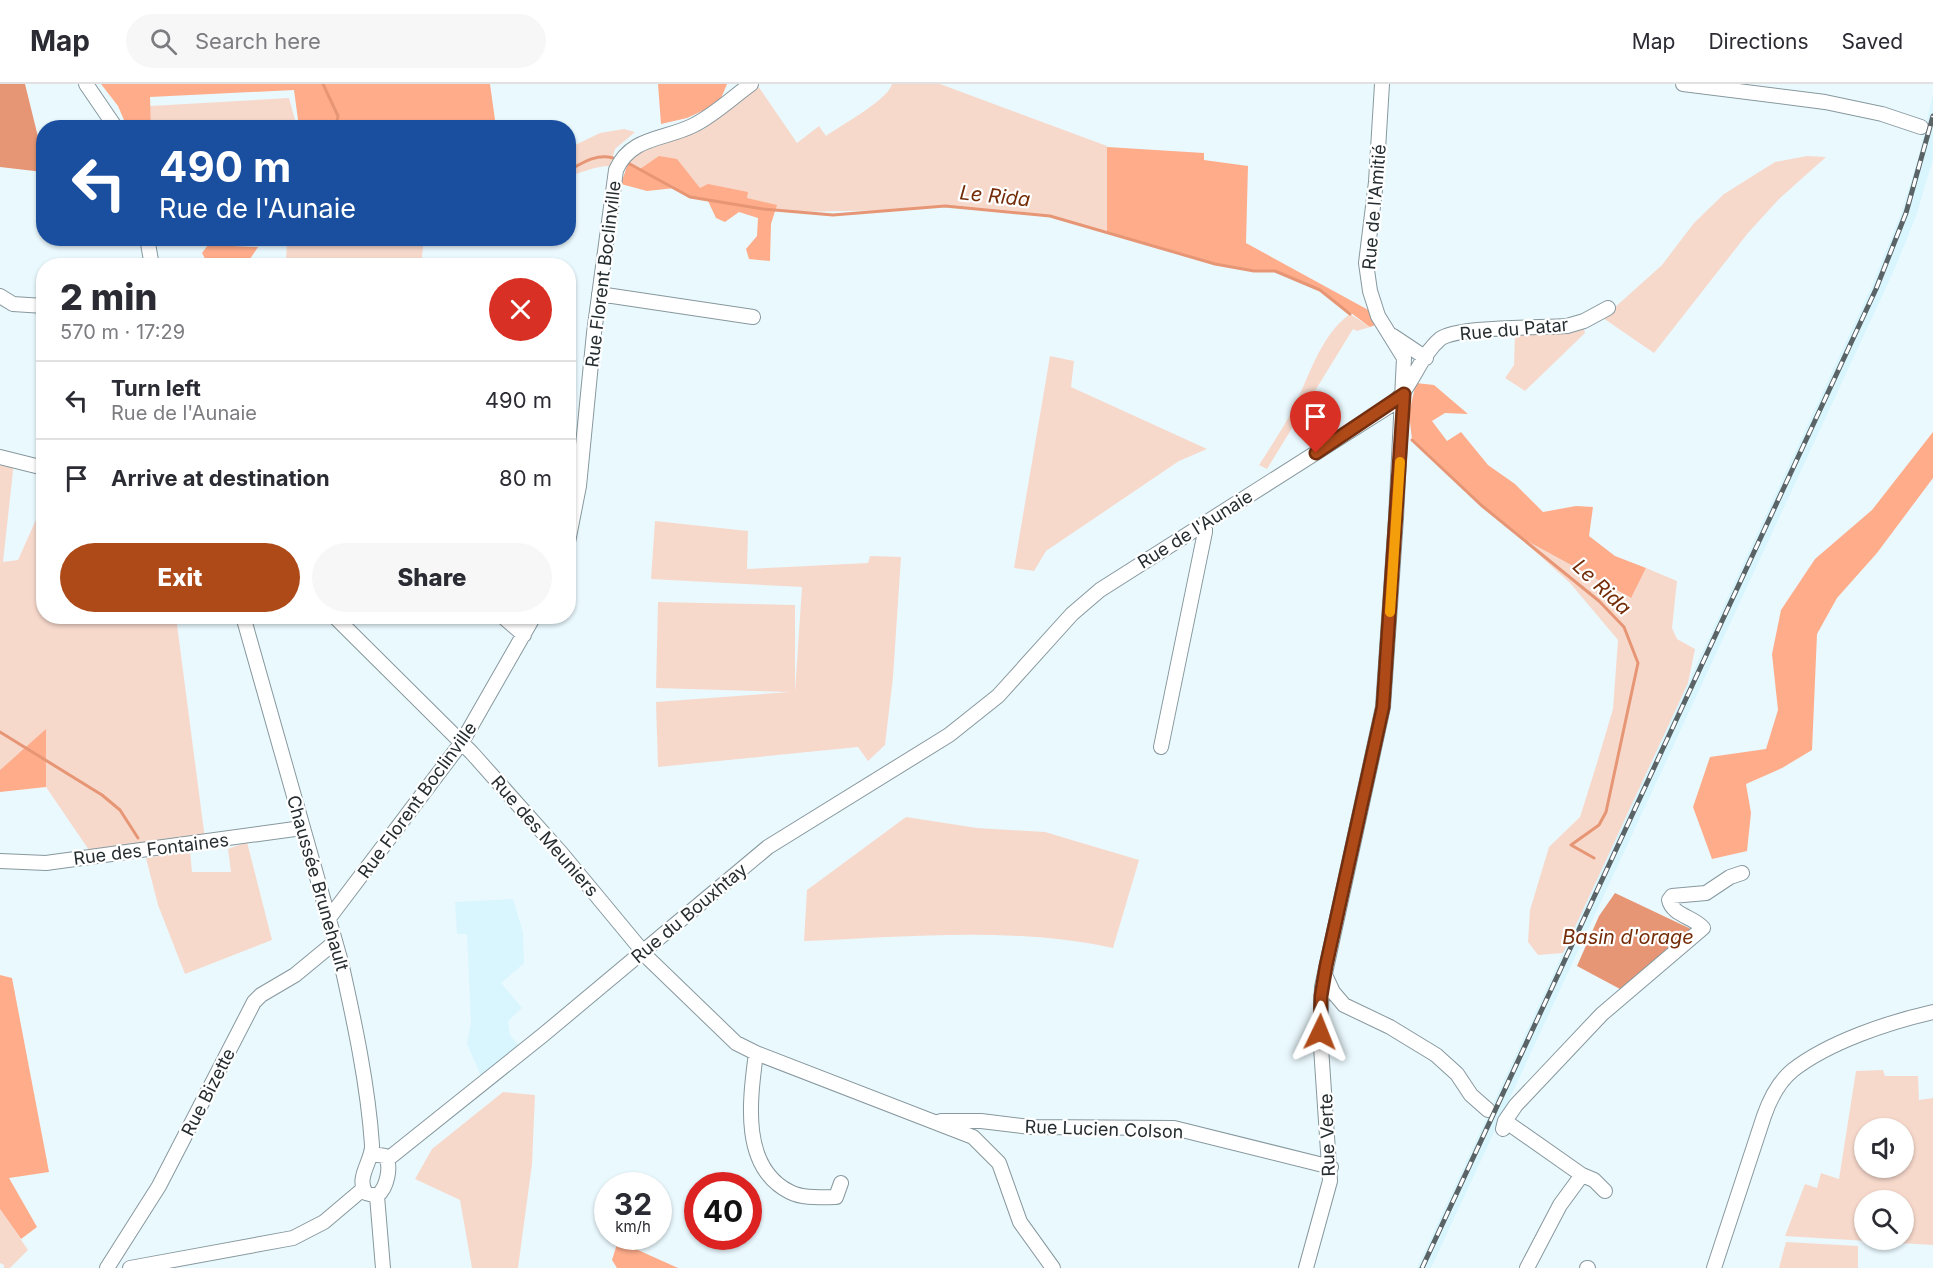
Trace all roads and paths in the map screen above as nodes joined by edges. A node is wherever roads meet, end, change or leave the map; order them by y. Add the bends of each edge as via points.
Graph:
1 (86, 84) edge
2 (751, 84) edge
3 (1382, 84) edge
4 (1683, 84) edge
5 (111, 120) edge
6 (1921, 127) dead end
7 (599, 294) junction
8 (0, 296) edge
9 (36, 305) edge
10 (1608, 308) dead end
11 (753, 317) dead end
12 (1392, 336) junction
13 (1404, 358) joint
14 (1426, 358) junction
15 (1404, 394) junction
16 (0, 457) edge
17 (36, 466) edge
18 (576, 468) edge
19 (1205, 523) junction
20 (245, 624) edge
21 (342, 624) edge
22 (511, 624) edge
23 (530, 624) edge
24 (524, 635) junction
25 (1007, 689) joint
26 (462, 742) junction
27 (1161, 747) dead end
28 (302, 828) junction
29 (0, 861) edge
30 (1742, 873) dead end
31 (329, 918) junction
32 (335, 942) junction
33 (642, 952) junction
34 (1325, 975) junction
35 (1933, 1012) edge
36 (756, 1053) junction
37 (1488, 1110) dead end
38 (933, 1121) junction
39 (980, 1121) junction
40 (972, 1137) junction
41 (372, 1154) junction
42 (388, 1159) junction
43 (1331, 1167) junction
44 (1582, 1175) junction
45 (841, 1183) dead end
46 (363, 1189) junction
47 (1605, 1191) dead end
48 (377, 1196) junction
49 (107, 1268) edge
50 (130, 1268) edge
51 (383, 1268) edge
52 (1053, 1268) edge
53 (1306, 1268) edge
54 (1527, 1268) edge
55 (1714, 1268) edge

1 - 5 street
2 - 7 street, Rue Florent Boclinville via 695,125 638,144 621,159 616,170
3 - 12 street, Rue de l'Amitié via 1366,263 1378,316
4 - 6 street via 1825,102
7 - 11 street
7 - 18 street, Rue Florent Boclinville
8 - 9 street via 13,304
10 - 14 street, Rue du Patar via 1567,326 1462,331 1441,338
12 - 13 street, Rue de l'Amitié
12 - 14 street
13 - 15 street, Rue Verte
14 - 15 street, Rue du Patar
15 - 19 street, Rue de l'Aunaie
15 - 34 street, Rue Verte via 1383,707
16 - 17 street
19 - 25 street, Rue de l'Aunaie via 1100,590 1072,614
19 - 27 street
20 - 28 street, Chaussée Brunehault
21 - 26 street, Rue des Meuniers
22 - 24 street
23 - 24 street, Rue Florent Boclinville
24 - 26 street, Rue Florent Boclinville
25 - 33 street, Rue du Bouxhtay via 949,735 768,847
26 - 31 street, Rue Florent Boclinville
26 - 33 street, Rue des Meuniers via 562,854
28 - 29 street, Rue des Fontaines via 46,863
28 - 31 street, Chaussée Brunehault
30 - 44 street via 1707,894 1672,896 1669,900 1673,908 1702,928 1602,1014 1536,1083 1504,1125
31 - 32 street, Chaussée Brunehault
32 - 41 street, Chaussée Brunehault via 352,1014
32 - 49 street, Rue Bizette via 254,1002 159,1186
33 - 36 street, Rue des Meuniers via 736,1043
33 - 42 street, Rue du Bouxhtay
34 - 37 street via 1344,1005 1390,1027 1436,1056
34 - 43 street, Rue Verte via 1320,1032
35 - 55 street via 1845,1041 1783,1080 1764,1116
36 - 38 street, Rue des Meuniers
36 - 45 street via 752,1139 759,1163 770,1179 791,1193 837,1203
38 - 39 street
38 - 40 street, Rue des Meuniers
39 - 40 street
39 - 43 street, Rue Lucien Colson via 1030,1127 1174,1128
40 - 52 street via 999,1163 1020,1221
41 - 42 street
41 - 46 street, Chaussée Brunehault
42 - 48 street via 385,1186
43 - 53 street, Rue Verte via 1326,1202
44 - 47 street
44 - 54 street via 1560,1205
46 - 48 street
46 - 50 street via 324,1222 292,1238
48 - 51 street

